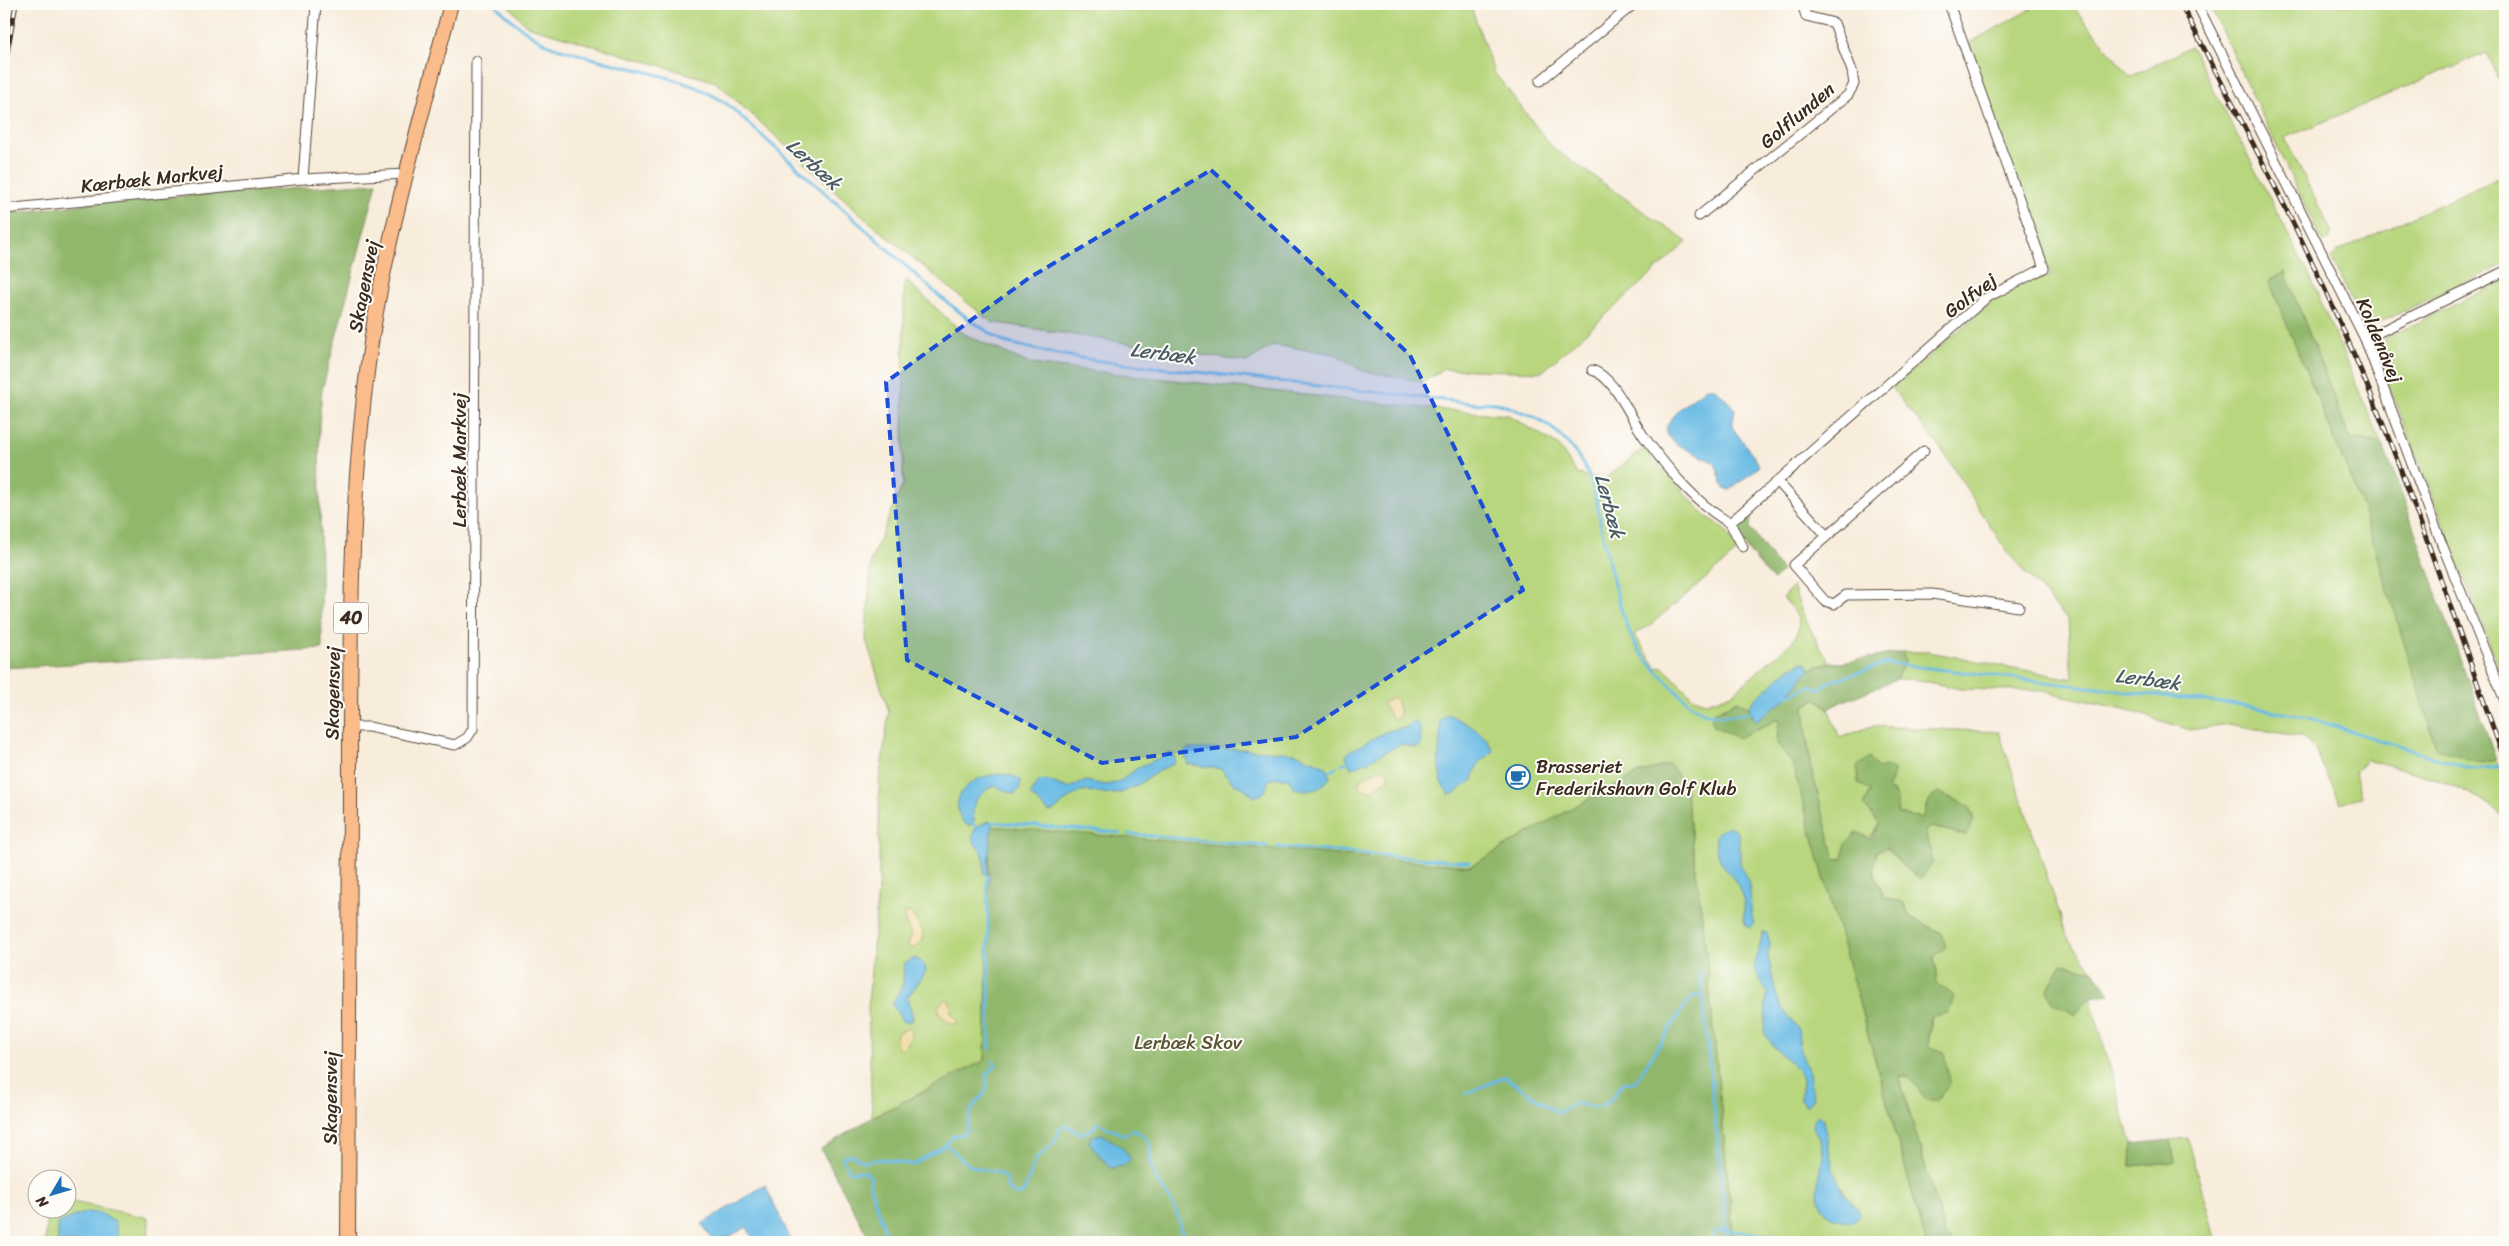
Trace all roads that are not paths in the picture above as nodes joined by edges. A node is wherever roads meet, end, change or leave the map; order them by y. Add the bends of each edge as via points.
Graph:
1 (316, 4) edge
2 (451, 4) edge
3 (1634, 4) edge
4 (1802, 4) edge
5 (1949, 4) edge
6 (2197, 4) edge
7 (476, 61) dead end
8 (1540, 81) dead end
9 (406, 174) junction
10 (303, 179) junction
11 (4, 209) edge
12 (1700, 216) dead end
13 (2505, 271) edge
14 (2365, 339) junction
15 (1592, 370) dead end
16 (1924, 451) dead end
17 (1778, 482) junction
18 (1730, 523) junction
19 (1826, 536) junction
20 (1743, 547) dead end
21 (2019, 608) dead end
22 (2505, 700) edge
23 (350, 727) junction
24 (348, 1242) edge

1 - 10 street
2 - 9 main road, Skagensvej / 40
3 - 8 street
4 - 12 street, Golflunden via 1806,16 1834,23 1854,84 1848,95
5 - 17 street, Golfvej via 2044,268 1986,298
6 - 14 street, Koldenåvej
7 - 23 street, Lerbæk Markvej via 473,729 455,745 369,727
9 - 10 street, Kærbæk Markvej
9 - 23 main road, Skagensvej / 40 via 375,321 358,448 353,533
10 - 11 street, Kærbæk Markvej
13 - 14 street
14 - 22 street, Koldenåvej
15 - 18 street via 1602,373 1645,438 1692,494 1714,514
16 - 19 street
17 - 18 street, Golfvej
17 - 19 street
18 - 20 street
19 - 21 street via 1794,565 1825,601 1834,604 1846,595 1932,594
23 - 24 main road, Skagensvej / 40

